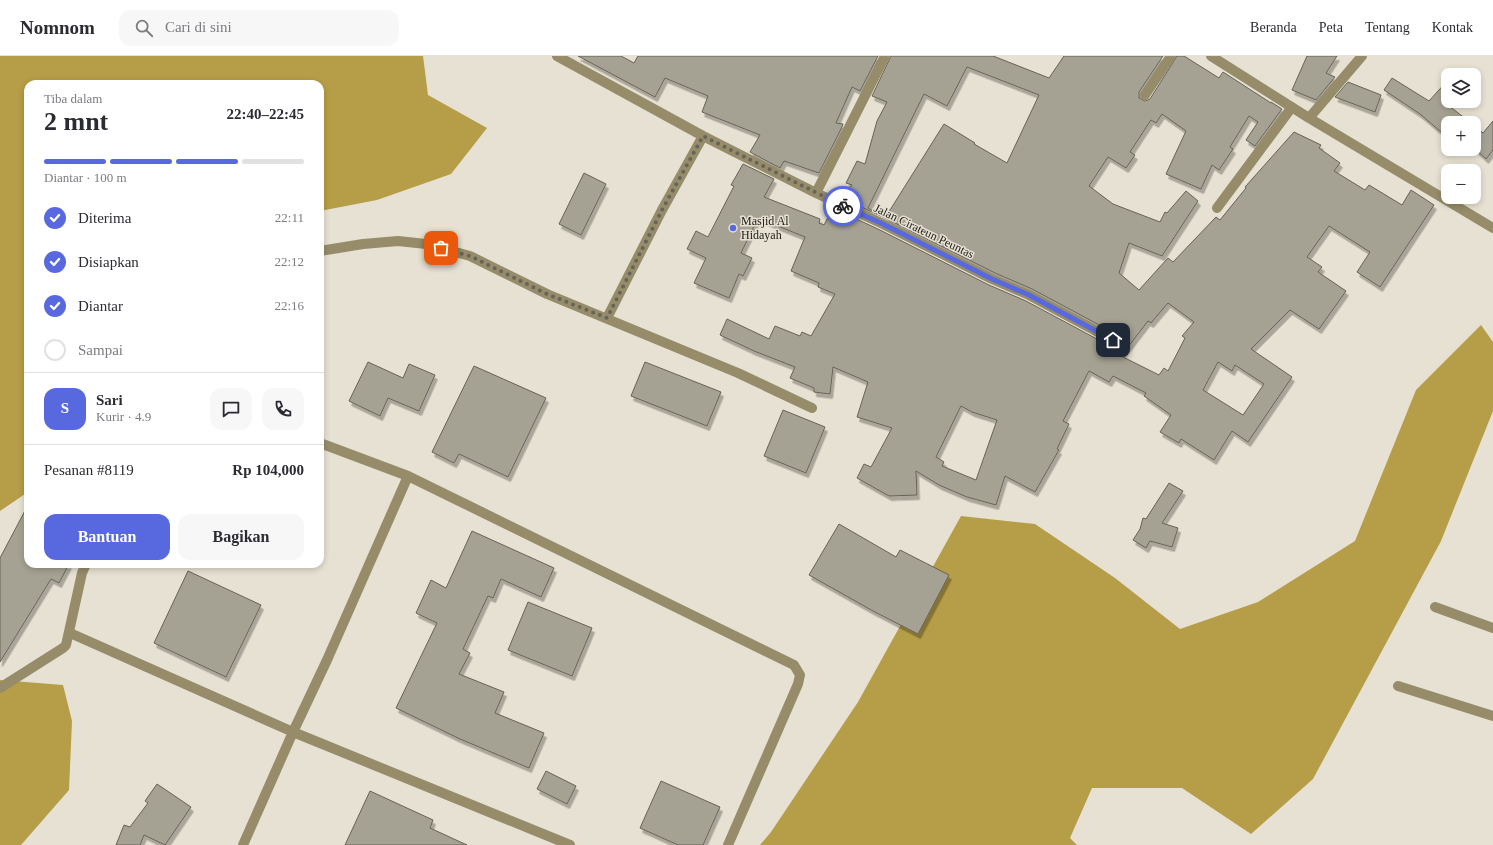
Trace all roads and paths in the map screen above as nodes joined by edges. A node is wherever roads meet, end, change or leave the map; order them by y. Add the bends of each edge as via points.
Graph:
1 (557, 56) edge
2 (885, 56) edge
3 (1171, 56) edge
4 (1211, 56) edge
5 (1362, 56) edge
6 (1146, 95) dead end
7 (1292, 107) junction
8 (1308, 118) junction
9 (703, 136) junction
10 (816, 194) junction
11 (1217, 208) dead end
12 (1493, 228) edge
13 (324, 250) edge
14 (607, 318) junction
15 (1113, 340) dead end
16 (812, 408) dead end
17 (324, 444) edge
18 (408, 476) junction
19 (84, 568) edge
20 (1435, 607) dead end
21 (1493, 628) edge
22 (70, 633) junction
23 (1398, 686) dead end
24 (0, 688) edge
25 (1493, 716) edge
26 (293, 732) junction
27 (243, 845) edge
28 (570, 845) edge
29 (728, 845) edge

1 - 9 street, Jalan Cirateun Peuntas
2 - 10 street
3 - 6 street
4 - 7 street
5 - 8 street
7 - 8 street
7 - 11 street
8 - 12 street
9 - 10 street, Jalan Cirateun Peuntas
9 - 14 street
10 - 15 street, Jalan Cirateun Peuntas via 1029,295
13 - 14 street via 398,241 426,244 470,256 547,294
14 - 16 street via 738,373
17 - 18 street
18 - 26 street
18 - 29 street via 794,664 800,676 798,684
19 - 22 street
20 - 21 street
22 - 24 street via 63,648
22 - 26 street
23 - 25 street
26 - 27 street
26 - 28 street

